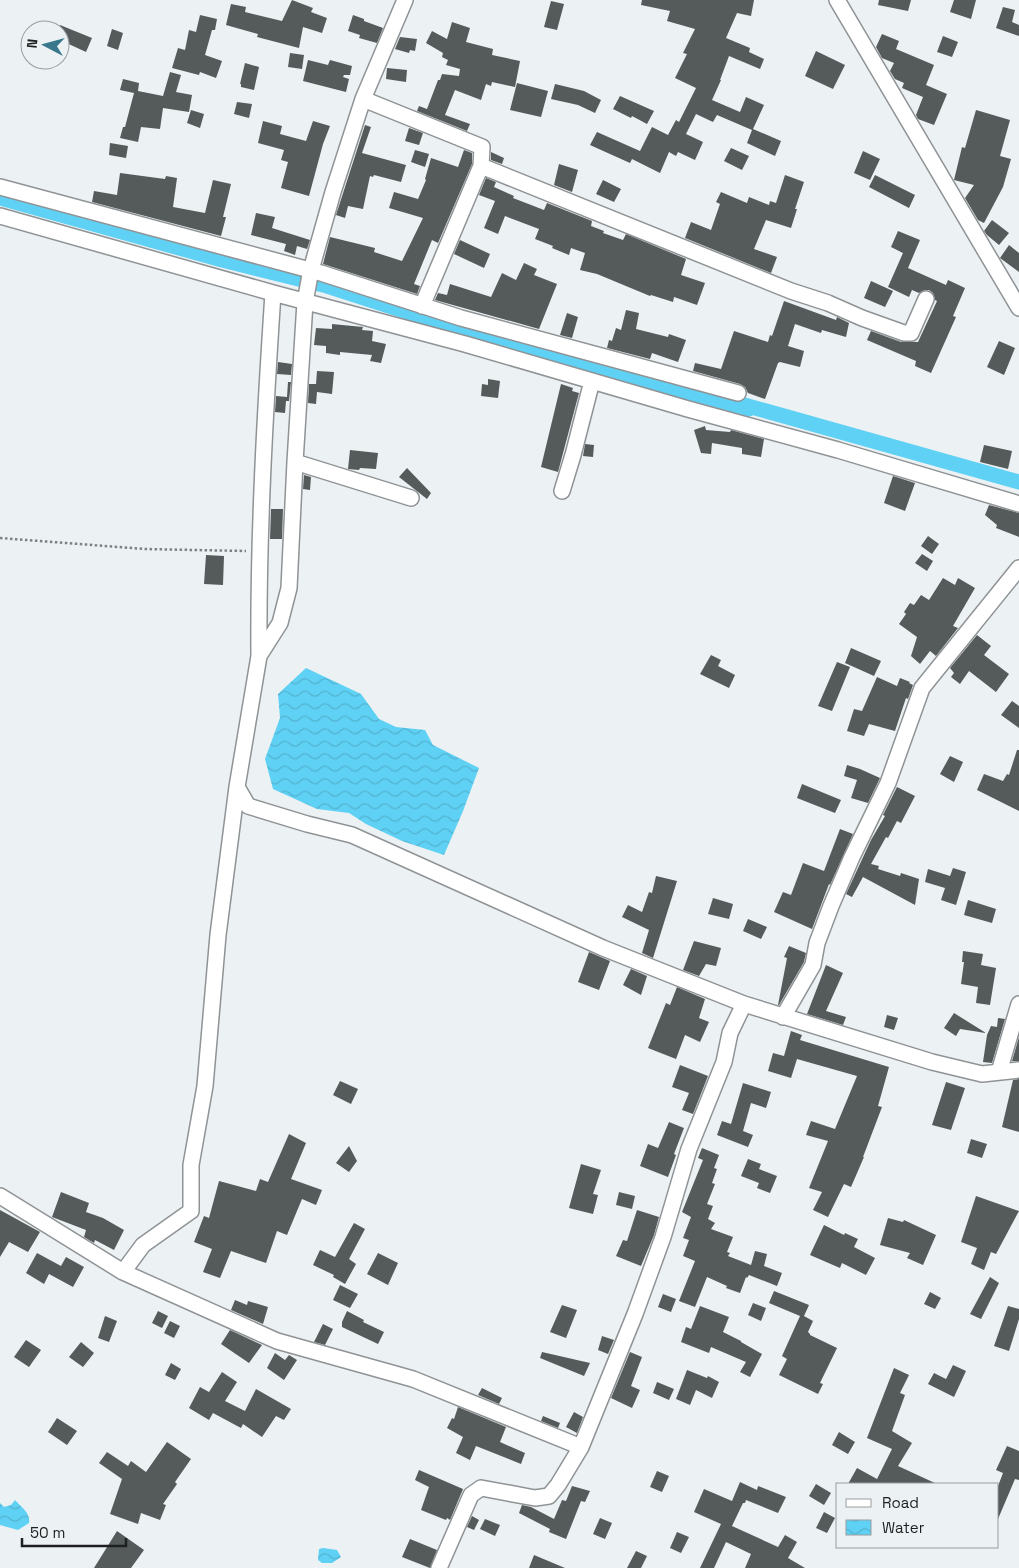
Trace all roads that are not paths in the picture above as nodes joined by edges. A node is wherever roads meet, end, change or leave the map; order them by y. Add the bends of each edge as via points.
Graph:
1 (405, 0) edge
2 (837, 0) edge
3 (363, 99) junction
4 (481, 166) junction
5 (0, 187) edge
6 (0, 216) edge
7 (311, 270) junction
8 (272, 293) junction
9 (926, 298) dead end
10 (305, 302) junction
11 (422, 306) junction
12 (1019, 308) edge
13 (592, 381) junction
14 (738, 393) dead end
15 (295, 462) junction
16 (562, 491) dead end
17 (411, 498) dead end
18 (1019, 504) edge
19 (1019, 568) edge
20 (259, 656) junction
21 (237, 787) junction
22 (744, 1004) junction
23 (1019, 1004) edge
24 (783, 1017) junction
25 (1019, 1070) edge
26 (999, 1072) junction
27 (0, 1196) edge
28 (123, 1272) junction
29 (581, 1448) junction
30 (439, 1568) edge

1 - 3 street
2 - 12 street
3 - 4 street via 482,146
3 - 7 street
4 - 9 street via 904,333 911,333
4 - 11 street
5 - 7 street
6 - 8 street
7 - 10 street
7 - 11 street
8 - 10 street
8 - 20 street via 261,488
10 - 13 street
10 - 15 street
11 - 14 street
13 - 16 street
13 - 18 street
15 - 17 street
15 - 20 street via 290,588 280,623
19 - 24 street via 922,688 888,784 852,858 817,943 812,965
20 - 21 street
21 - 22 street via 248,806 352,835 603,948
21 - 28 street via 218,935 206,1086 190,1165 191,1211 143,1245
22 - 24 street
22 - 29 street via 689,1149 660,1246
23 - 26 street
24 - 26 street via 941,1064 982,1074
25 - 26 street
27 - 28 street
28 - 29 street via 277,1341 413,1379
29 - 30 street via 548,1496 535,1498 481,1488 471,1495

